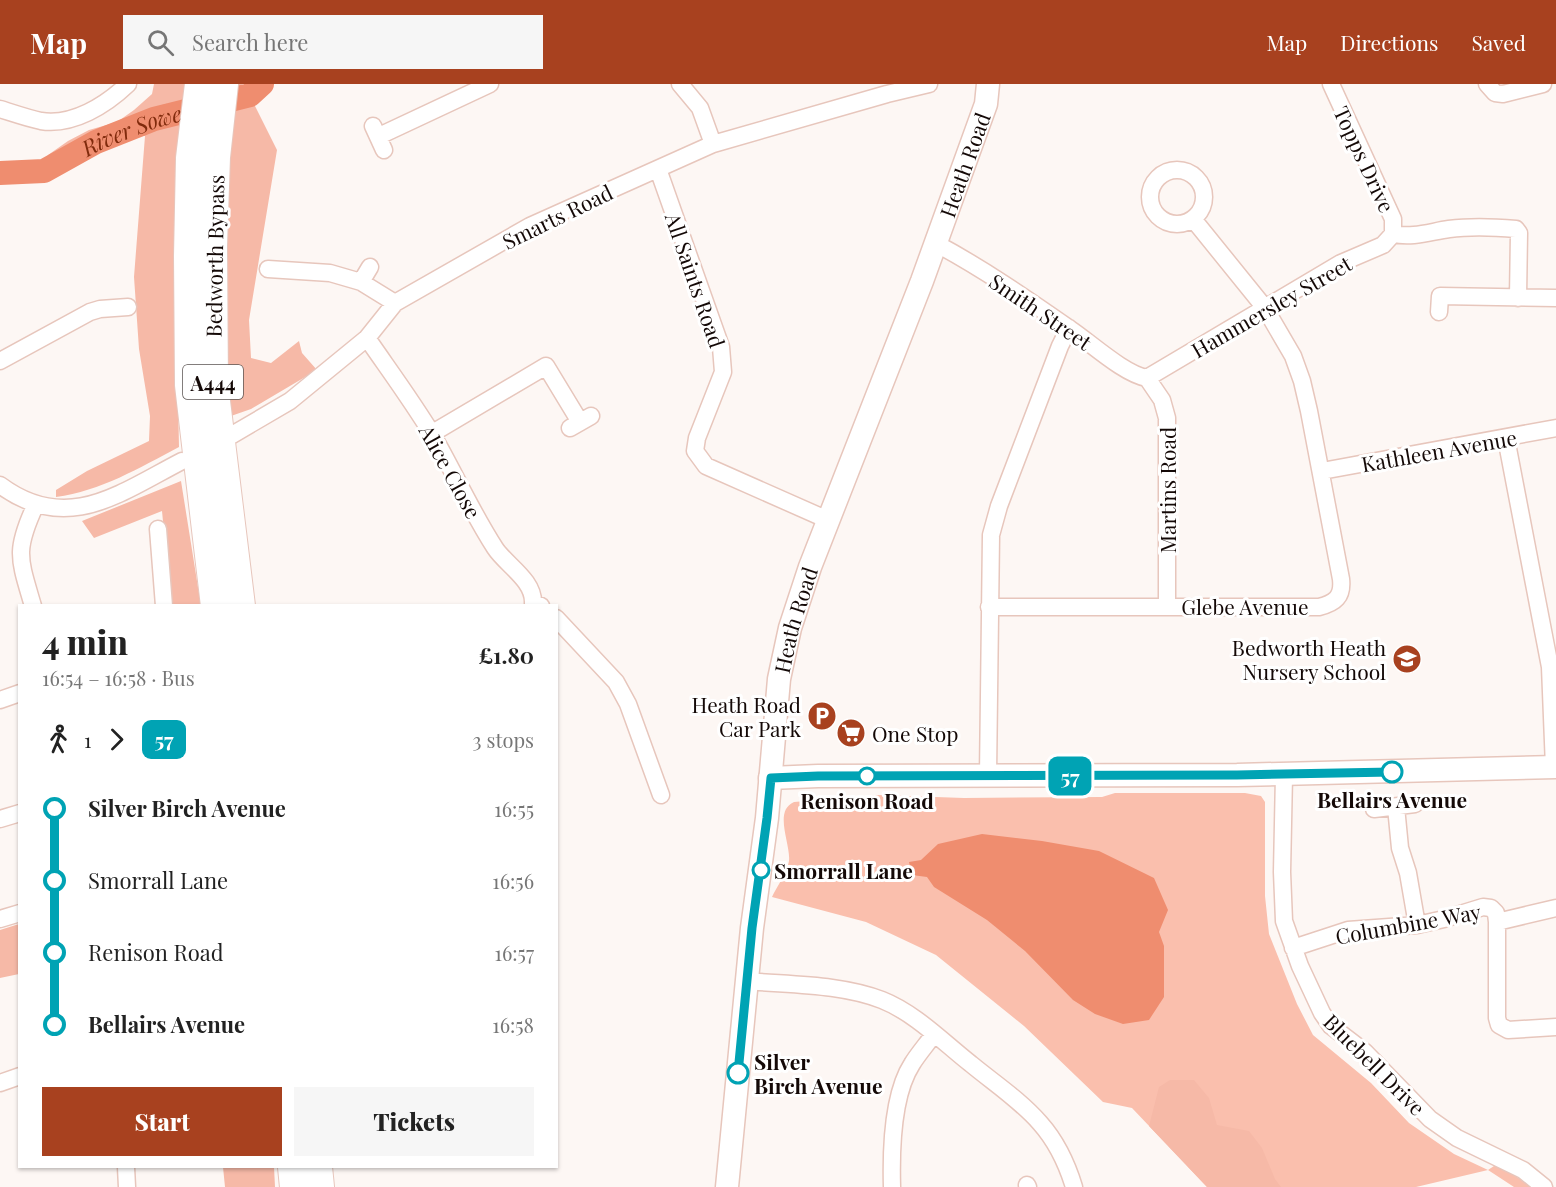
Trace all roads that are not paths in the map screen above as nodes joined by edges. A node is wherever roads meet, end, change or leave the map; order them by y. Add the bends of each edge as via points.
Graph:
1 (129, 84) edge
2 (200, 84) edge
3 (224, 84) edge
4 (490, 84) edge
5 (680, 84) edge
6 (929, 84) edge
7 (988, 84) edge
8 (1331, 84) edge
9 (1487, 84) edge
10 (1543, 84) edge
11 (0, 109) edge
12 (379, 137) dead end
13 (713, 144) junction
14 (203, 158) junction
15 (658, 169) junction
16 (1193, 219) dead end
17 (1393, 234) junction
18 (935, 243) junction
19 (370, 267) dead end
20 (268, 269) dead end
21 (361, 282) junction
22 (1518, 298) junction
23 (1556, 298) edge
24 (395, 303) junction
25 (128, 307) dead end
26 (1265, 308) junction
27 (1439, 312) dead end
28 (1069, 328) junction
29 (367, 338) junction
30 (0, 361) edge
31 (1147, 378) junction
32 (580, 422) dead end
33 (1556, 428) edge
34 (431, 434) junction
35 (232, 435) dead end
36 (1506, 438) junction
37 (182, 461) dead end
38 (1322, 471) junction
39 (0, 485) edge
40 (36, 504) junction
41 (828, 520) junction
42 (158, 528) dead end
43 (32, 604) edge
44 (164, 604) edge
45 (216, 604) edge
46 (240, 604) edge
47 (535, 604) edge
48 (1167, 606) junction
49 (989, 607) junction
50 (558, 620) edge
51 (18, 694) edge
52 (0, 699) edge
53 (1555, 767) edge
54 (1284, 775) junction
55 (988, 777) junction
56 (771, 778) junction
57 (661, 795) dead end
58 (1415, 804) dead end
59 (1396, 807) junction
60 (1374, 810) dead end
61 (18, 814) edge
62 (0, 819) edge
63 (1556, 908) edge
64 (18, 914) edge
65 (0, 919) edge
66 (1497, 922) junction
67 (1417, 925) junction
68 (1293, 948) junction
69 (747, 981) junction
70 (1556, 1027) edge
71 (934, 1034) junction
72 (18, 1077) edge
73 (0, 1083) edge
74 (126, 1168) edge
75 (293, 1168) edge
76 (317, 1168) edge
77 (1071, 1186) edge
78 (127, 1187) edge
79 (295, 1187) edge
80 (319, 1187) edge
81 (728, 1187) edge
82 (892, 1187) edge
83 (1544, 1187) edge

1 - 11 street via 111,100 59,121 42,121
2 - 14 highway, Bedworth Bypass / A444
3 - 14 highway, Bedworth Bypass / A444
4 - 12 street
5 - 13 street via 700,108
6 - 13 street, Smarts Road
7 - 18 street, Heath Road via 986,104
8 - 17 street, Topps Drive via 1393,219
9 - 10 street via 1495,93 1503,94
13 - 15 street, Smarts Road
14 - 45 highway, Bedworth Bypass / A444 via 189,256 190,385
14 - 46 highway, Bedworth Bypass / A444 via 212,246 213,385
15 - 24 street, Smarts Road via 530,226
15 - 41 street, All Saints Road via 721,348 723,372 695,451 706,466
16 - 26 street, Glebe Avenue
17 - 22 street via 1408,237 1483,226 1516,230
17 - 26 street, Hammersley Street via 1383,245 1341,263
18 - 28 street, Smith Street
18 - 41 street, Heath Road
19 - 21 street
20 - 21 street via 330,273
21 - 24 street
22 - 23 street
22 - 27 street via 1440,296
24 - 29 street, Smarts Road
25 - 30 street via 90,312
26 - 31 street, Hammersley Street
26 - 38 street, Glebe Avenue via 1293,356 1302,381
28 - 31 street, Smith Street via 1134,375
28 - 49 street via 994,520
29 - 34 street, Alice Close
29 - 35 street, Smarts Road via 290,401
31 - 48 street, Martins Road via 1162,400 1167,418
32 - 34 street via 546,366
33 - 36 street, Kathleen Avenue
34 - 47 street, Alice Close via 498,554 527,584
36 - 38 street, Kathleen Avenue
36 - 53 street via 1550,667
37 - 40 street via 108,499 67,510
38 - 48 street, Glebe Avenue via 1342,589 1333,603 1319,607
39 - 40 street
40 - 43 street via 20,548 22,572
41 - 56 street, Heath Road via 798,601 784,653
42 - 44 street
48 - 49 street, Glebe Avenue
49 - 55 street
50 - 57 street via 616,682 628,704
51 - 52 street
53 - 54 street
54 - 55 street
54 - 68 street, Bluebell Drive via 1284,921
55 - 56 street
56 - 69 street, Heath Road
58 - 59 street
59 - 60 street
59 - 67 street via 1400,848
61 - 62 street
63 - 66 street
64 - 65 street
66 - 67 street, Columbine Way via 1496,913 1483,907
66 - 70 street, Columbine Way via 1499,1025 1508,1030
67 - 68 street, Columbine Way via 1348,930
68 - 83 street, Bluebell Drive via 1322,1012 1339,1034 1365,1052 1430,1119 1457,1138 1523,1170
69 - 71 street via 867,995 900,1010
69 - 81 street, Heath Road
71 - 77 street via 1040,1123 1053,1141
71 - 82 street via 911,1065 900,1094 893,1137
72 - 73 street
74 - 78 street
75 - 79 highway
76 - 80 highway

